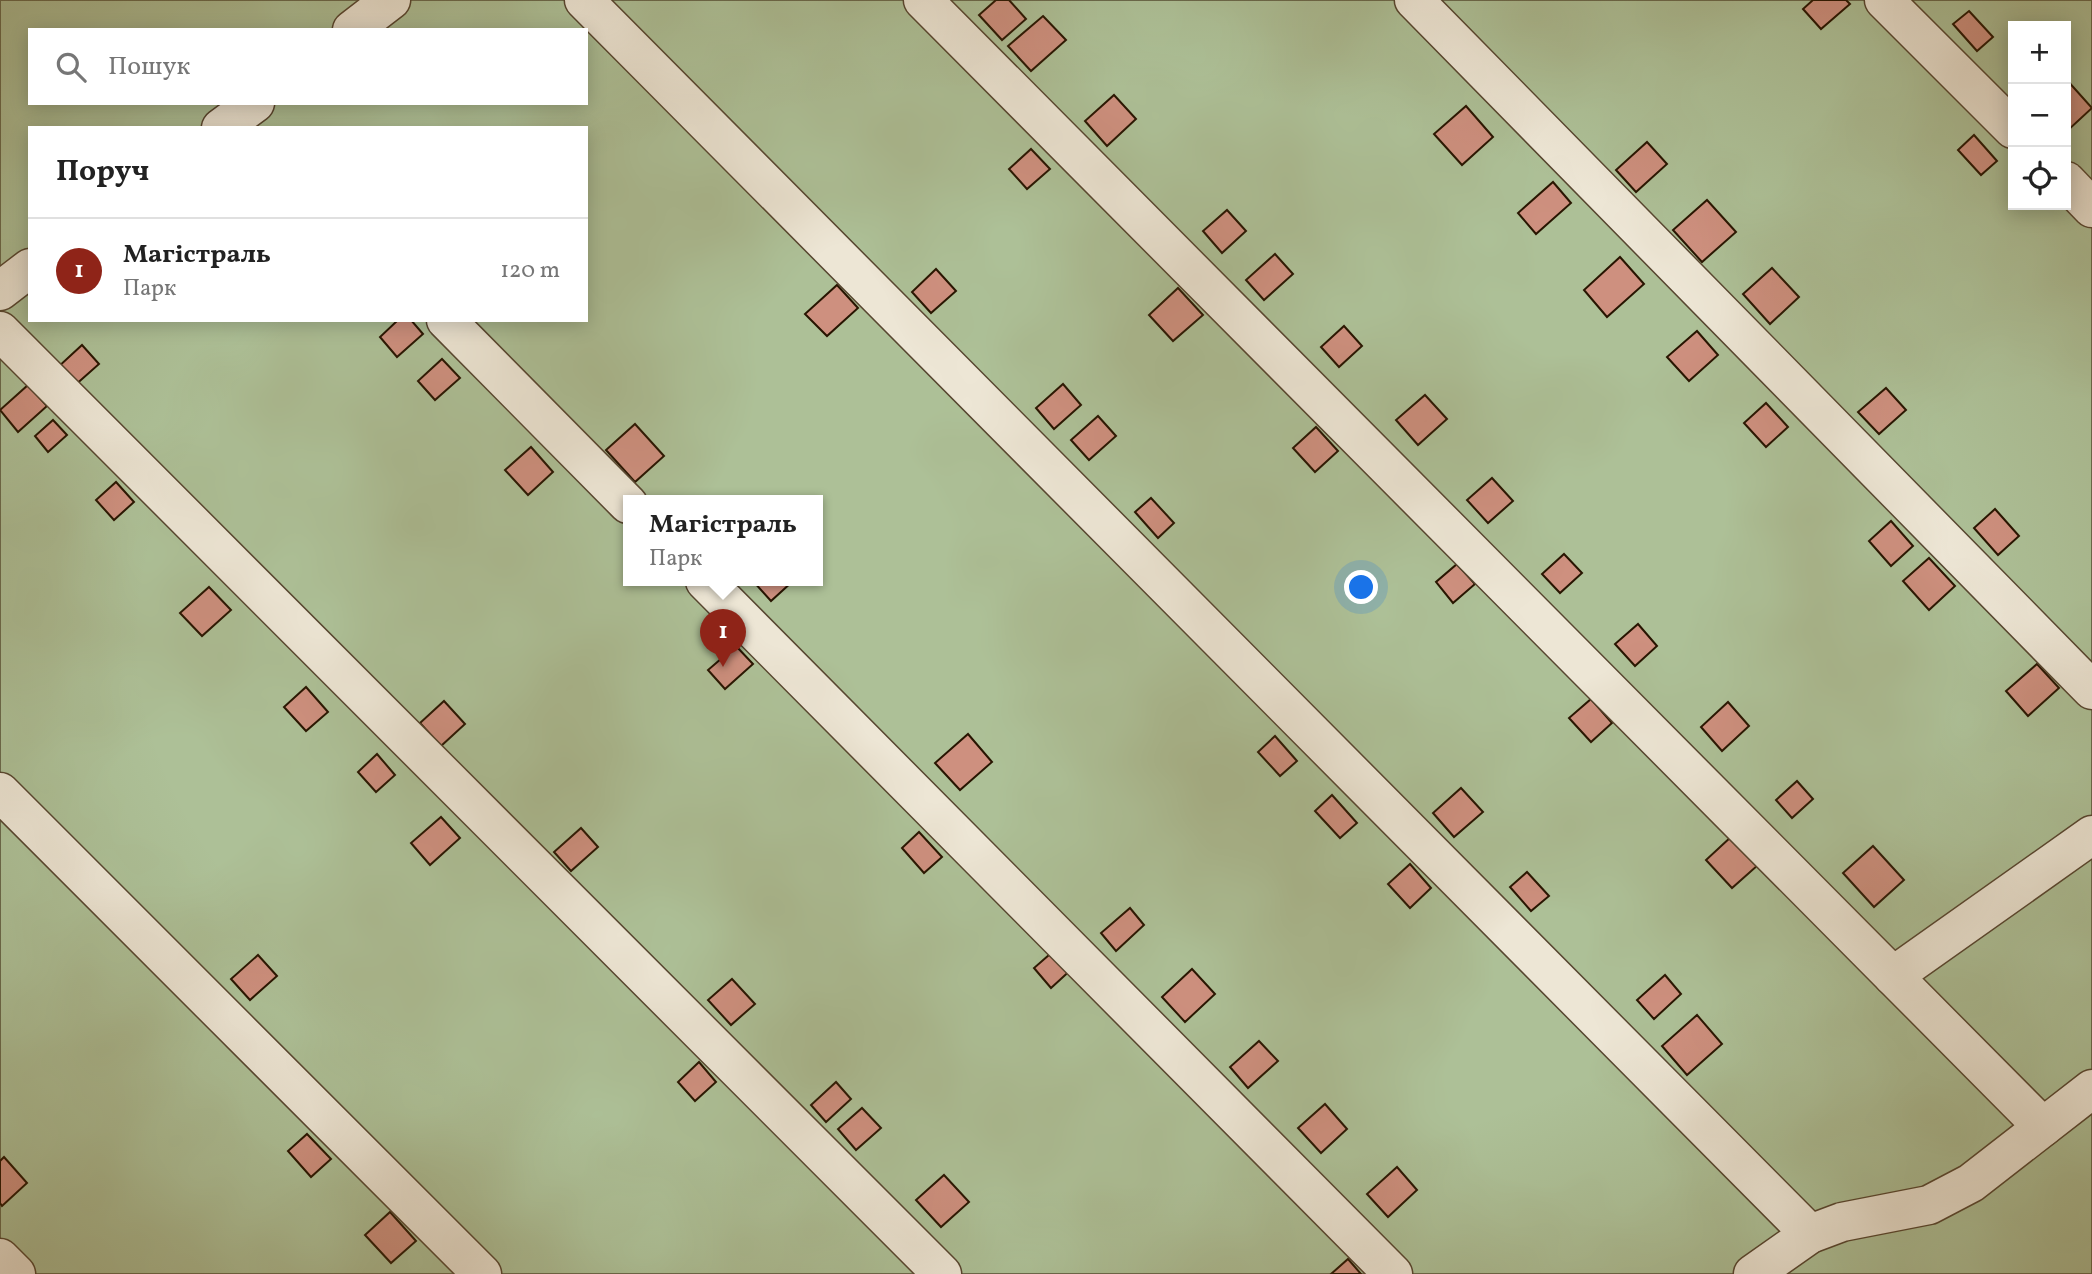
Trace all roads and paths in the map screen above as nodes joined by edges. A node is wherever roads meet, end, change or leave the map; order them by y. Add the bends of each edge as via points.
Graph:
1 (391, 0) edge
2 (584, 0) edge
3 (923, 0) edge
4 (1414, 0) edge
5 (1884, 0) edge
6 (355, 28) edge
7 (2008, 124) edge
8 (2071, 186) edge
9 (2092, 208) edge
10 (28, 270) edge
11 (0, 291) edge
12 (448, 322) edge
13 (0, 331) edge
14 (623, 499) edge
15 (710, 586) edge
16 (2092, 690) edge
17 (0, 792) edge
18 (2092, 835) edge
19 (1893, 976) junction
20 (2092, 1089) edge
21 (2043, 1127) junction
22 (1810, 1234) junction
23 (0, 1258) edge
24 (16, 1274) edge
25 (482, 1274) edge
26 (942, 1274) edge
27 (1393, 1274) edge
28 (1753, 1274) edge

1 - 6 lane
2 - 22 lane
3 - 19 lane
4 - 16 lane
5 - 7 lane
8 - 9 lane
10 - 11 lane
12 - 14 lane
13 - 26 lane
15 - 27 lane
17 - 25 lane
18 - 19 lane
19 - 21 lane
20 - 21 lane
21 - 22 lane via 1971,1183 1930,1205 1842,1222
22 - 28 lane
23 - 24 lane

